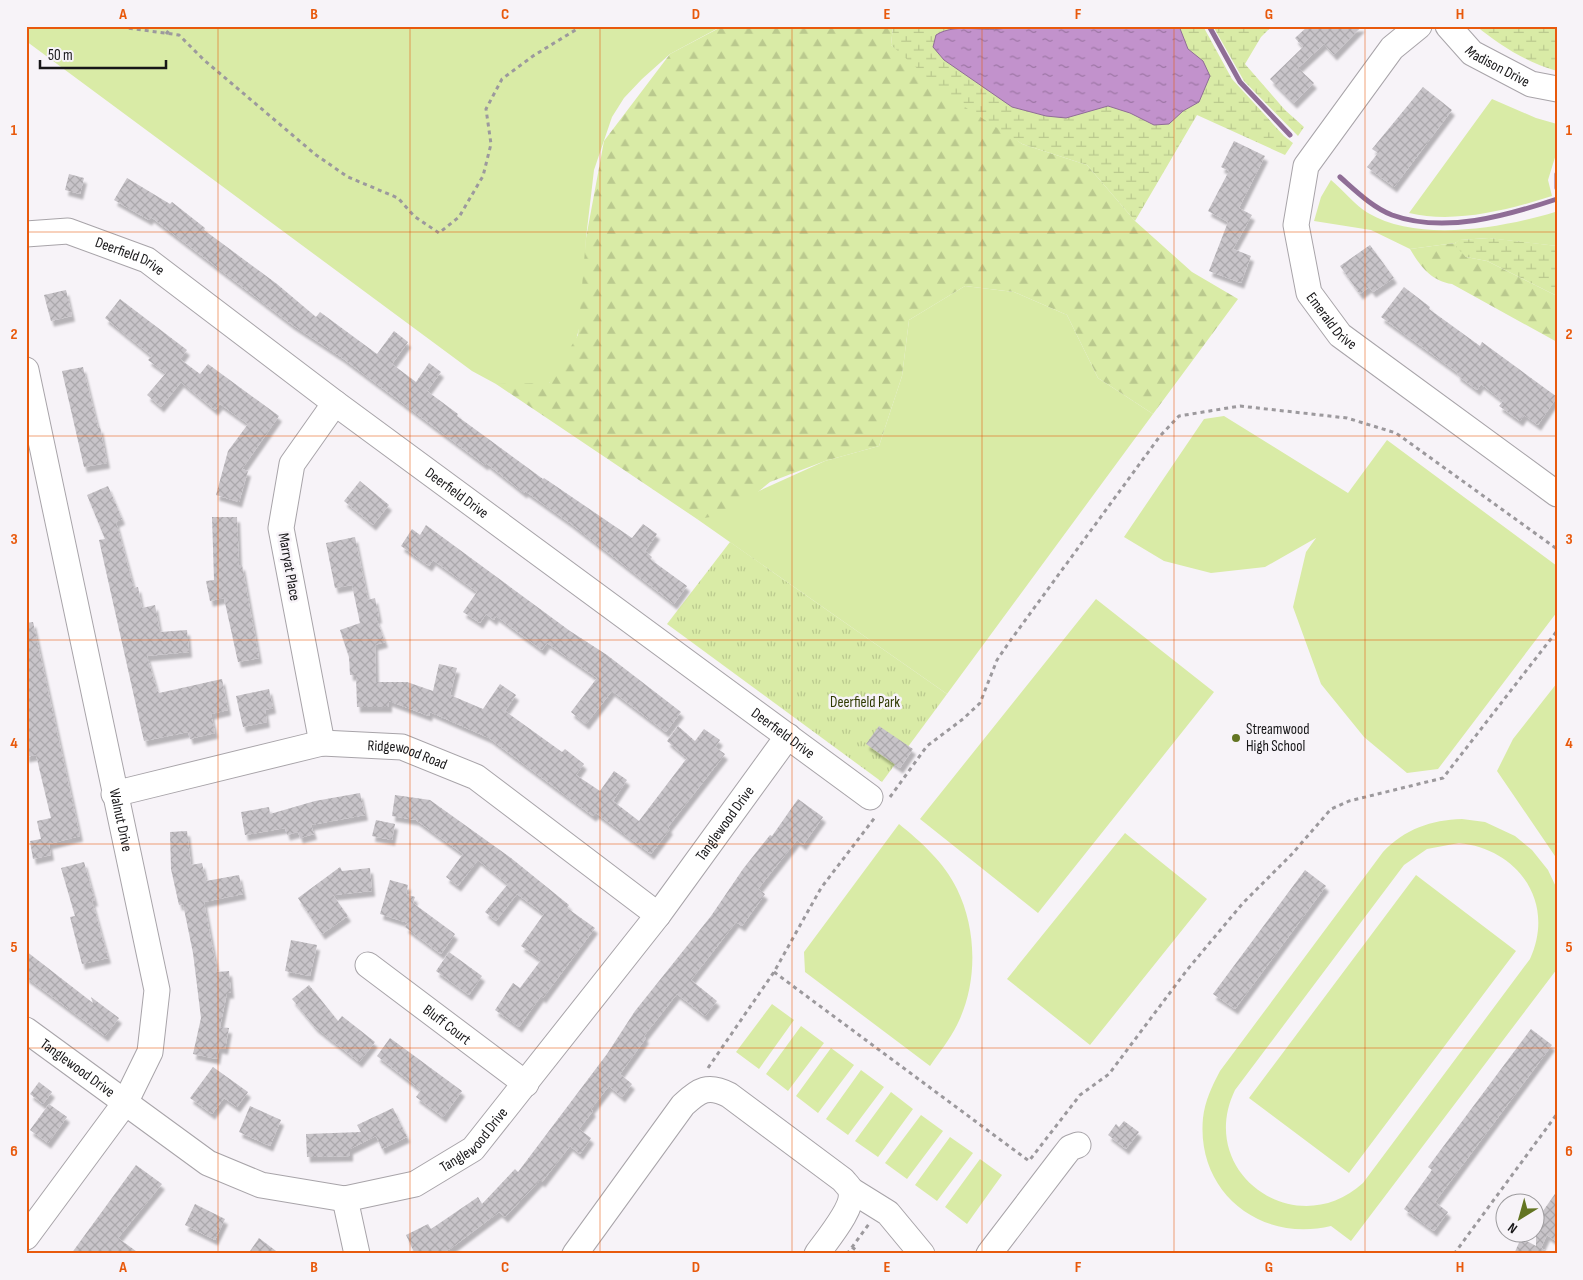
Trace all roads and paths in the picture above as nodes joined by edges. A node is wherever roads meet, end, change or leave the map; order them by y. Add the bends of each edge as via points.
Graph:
1 (113, 26) edge
2 (172, 26) edge
3 (582, 26) edge
4 (1419, 26) edge
5 (1448, 26) edge
6 (166, 34) junction
7 (1557, 89) edge
8 (26, 234) edge
9 (26, 370) edge
10 (335, 403) junction
11 (1557, 494) edge
12 (1557, 549) edge
13 (1557, 631) edge
14 (788, 736) junction
15 (322, 744) junction
16 (114, 794) junction
17 (879, 802) junction
18 (658, 915) junction
19 (368, 965) dead end
20 (774, 972) junction
21 (26, 1030) edge
22 (708, 1068) dead end
23 (526, 1084) junction
24 (125, 1102) junction
25 (1557, 1114) edge
26 (1078, 1145) dead end
27 (850, 1190) junction
28 (345, 1200) junction
29 (868, 1224) dead end
30 (26, 1238) edge
31 (852, 1247) junction
32 (356, 1254) edge
33 (575, 1254) edge
34 (816, 1254) edge
35 (847, 1254) edge
36 (861, 1254) edge
37 (922, 1254) edge
38 (989, 1254) edge
39 (1454, 1254) edge

1 - 6 path
2 - 6 path
3 - 6 path via 502,79 486,109 491,144 483,176 459,217 439,233 414,216 398,198 348,177 316,156 178,35
4 - 11 street, Emerald Drive via 1392,48 1306,166 1296,225 1309,293 1340,334
5 - 7 street, Madison Drive via 1472,54 1531,84
8 - 10 street, Deerfield Drive via 68,231 147,260
9 - 16 street, Walnut Drive
10 - 14 street, Deerfield Drive
10 - 15 street, Marryat Place via 292,464 281,528
12 - 17 path via 1396,433 1347,418 1240,406 1179,416 1160,436 1010,641 997,660 980,703 927,746
13 - 20 path via 1443,778 1349,800 1331,809 1237,911 1187,970 1109,1074 1080,1095 1029,1161
14 - 17 street, Deerfield Drive
14 - 18 street, Tanglewood Drive
15 - 16 street, Ridgewood Road
15 - 18 street, Ridgewood Road via 402,747 476,777
16 - 24 street, Walnut Drive via 157,990 150,1052
17 - 20 path via 821,888
18 - 23 street, Tanglewood Drive
19 - 23 street, Bluff Court
20 - 22 path
21 - 24 street, Tanglewood Drive
23 - 28 street, Tanglewood Drive via 473,1149 414,1184
24 - 28 street, Tanglewood Drive via 208,1163 261,1185
24 - 30 street, Walnut Drive
25 - 39 path
26 - 38 street via 1070,1148
27 - 33 street via 842,1180 729,1095 717,1088 705,1089 683,1105
27 - 34 street via 851,1201 845,1214
27 - 37 street via 888,1213
28 - 32 street
29 - 31 path
31 - 35 path
31 - 36 path

